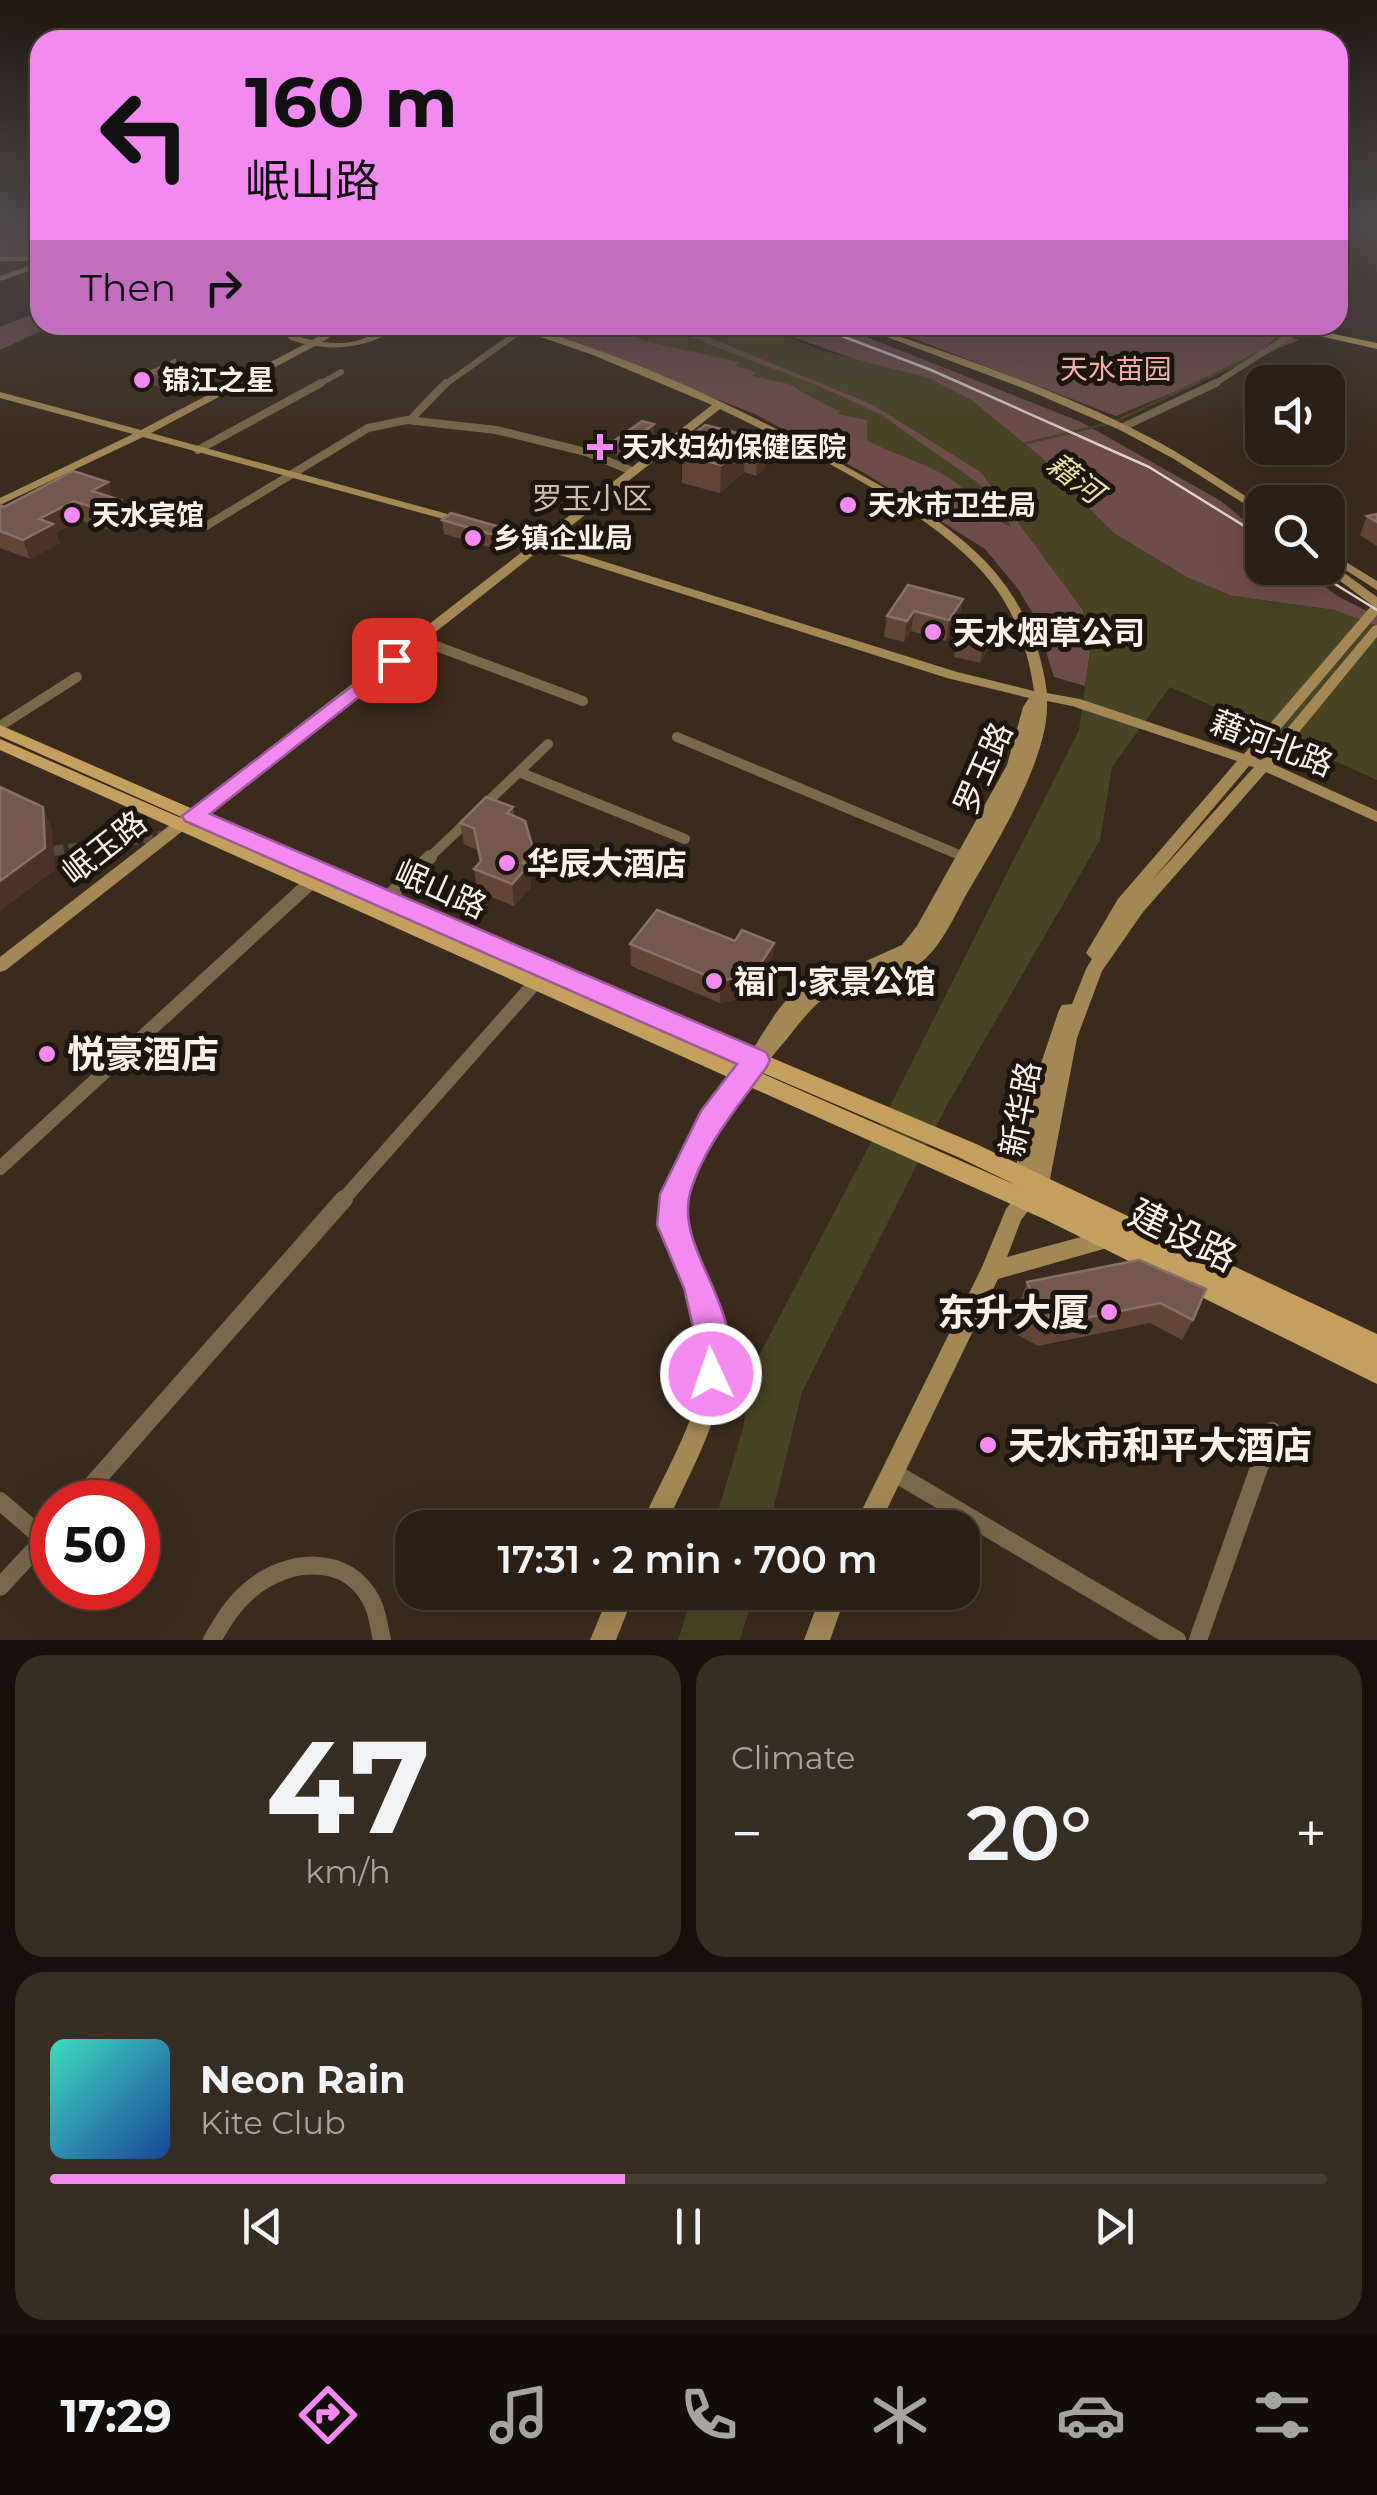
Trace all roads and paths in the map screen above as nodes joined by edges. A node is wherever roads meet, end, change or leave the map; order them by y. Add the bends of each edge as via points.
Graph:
1 (290, 335) edge
2 (328, 335) edge
3 (378, 335) edge
4 (512, 335) edge
5 (540, 335) edge
6 (887, 335) edge
7 (1285, 335) edge
8 (1334, 335) edge
9 (312, 343) junction
10 (1377, 344) edge
11 (341, 372) dead end
12 (0, 395) edge
13 (718, 406) junction
14 (410, 420) junction
15 (1122, 427) junction
16 (140, 434) junction
17 (198, 450) junction
18 (632, 471) junction
19 (289, 475) junction
20 (1245, 501) edge
21 (0, 502) edge
22 (206, 526) dead end
23 (540, 542) junction
24 (1345, 554) edge
25 (1345, 565) edge
26 (1377, 574) edge
27 (1345, 578) edge
28 (1377, 586) edge
29 (1377, 605) edge
30 (1377, 629) edge
31 (420, 640) junction
32 (77, 676) dead end
33 (1040, 693) junction
34 (583, 701) dead end
35 (0, 728) edge
36 (677, 737) dead end
37 (0, 744) edge
38 (548, 744) dead end
39 (1258, 760) junction
40 (519, 772) junction
41 (1377, 813) edge
42 (187, 820) junction
43 (686, 839) dead end
44 (962, 856) junction
45 (310, 884) junction
46 (385, 900) junction
47 (0, 966) edge
48 (535, 983) junction
49 (750, 1068) junction
50 (0, 1168) edge
51 (1028, 1186) junction
52 (1107, 1239) junction
53 (990, 1271) junction
54 (1377, 1347) edge
55 (1377, 1371) edge
56 (1272, 1431) dead end
57 (894, 1472) junction
58 (97, 1480) edge
59 (0, 1502) edge
60 (660, 1510) edge
61 (874, 1510) edge
62 (30, 1522) edge
63 (30, 1555) edge
64 (0, 1586) edge
65 (615, 1610) edge
66 (829, 1610) edge
67 (212, 1640) edge
68 (382, 1640) edge
69 (602, 1640) edge
70 (817, 1640) edge
71 (1177, 1640) edge
72 (1198, 1640) edge

1 - 9 main road
2 - 9 main road
3 - 9 main road via 350,348
4 - 14 street via 434,390
5 - 13 main road
6 - 15 main road
7 - 15 street via 1223,380
8 - 10 main road
9 - 16 main road
11 - 17 street
12 - 16 main road, 藉河北路
13 - 18 main road, 岷玉路
13 - 33 main road via 791,440 948,534 992,576 1022,621
14 - 18 street via 496,430
14 - 19 street via 368,428
15 - 20 main road
16 - 17 main road, 藉河北路
16 - 21 main road
17 - 19 main road, 藉河北路
18 - 23 main road, 岷玉路
19 - 22 street
19 - 23 main road, 藉河北路
23 - 31 main road, 岷玉路
23 - 33 main road, 藉河北路 via 952,675
24 - 26 main road
25 - 28 main road
27 - 29 main road
29 - 39 main road via 1268,737
30 - 39 main road via 1282,744
31 - 34 street
31 - 42 main road, 岷玉路
32 - 35 street
33 - 39 main road, 藉河北路 via 1076,698
33 - 44 main road, 罗玉路 via 1014,766
33 - 49 main road, 罗玉路 via 1037,734 1023,768 922,955 904,968 851,977 822,990
35 - 42 main road, 岷山路
36 - 44 street
37 - 42 main road, 岷山路
38 - 40 street
39 - 41 main road, 藉河北路
39 - 51 main road, 新华路 via 1094,969
40 - 43 street
40 - 46 street
42 - 45 main road, 岷山路
42 - 46 main road, 岷山路
42 - 47 main road, 岷玉路
44 - 49 main road, 罗玉路 via 908,949 810,986 773,1027
45 - 48 main road, 岷山路
45 - 50 street
46 - 49 main road, 岷山路
48 - 49 main road, 岷山路
48 - 58 street
49 - 51 main road, 建设路
49 - 60 main road, 罗玉路 via 711,1120 675,1194 672,1225 700,1288 714,1348 707,1400
51 - 52 main road, 建设路
51 - 53 main road, 新华路
51 - 54 main road, 建设路
52 - 53 main road
52 - 55 main road, 建设路
53 - 57 main road
56 - 72 street
57 - 61 main road
57 - 71 street
59 - 62 street
63 - 64 street
65 - 69 main road
66 - 70 main road
67 - 68 street via 240,1596 268,1574 327,1564 352,1575 370,1594

